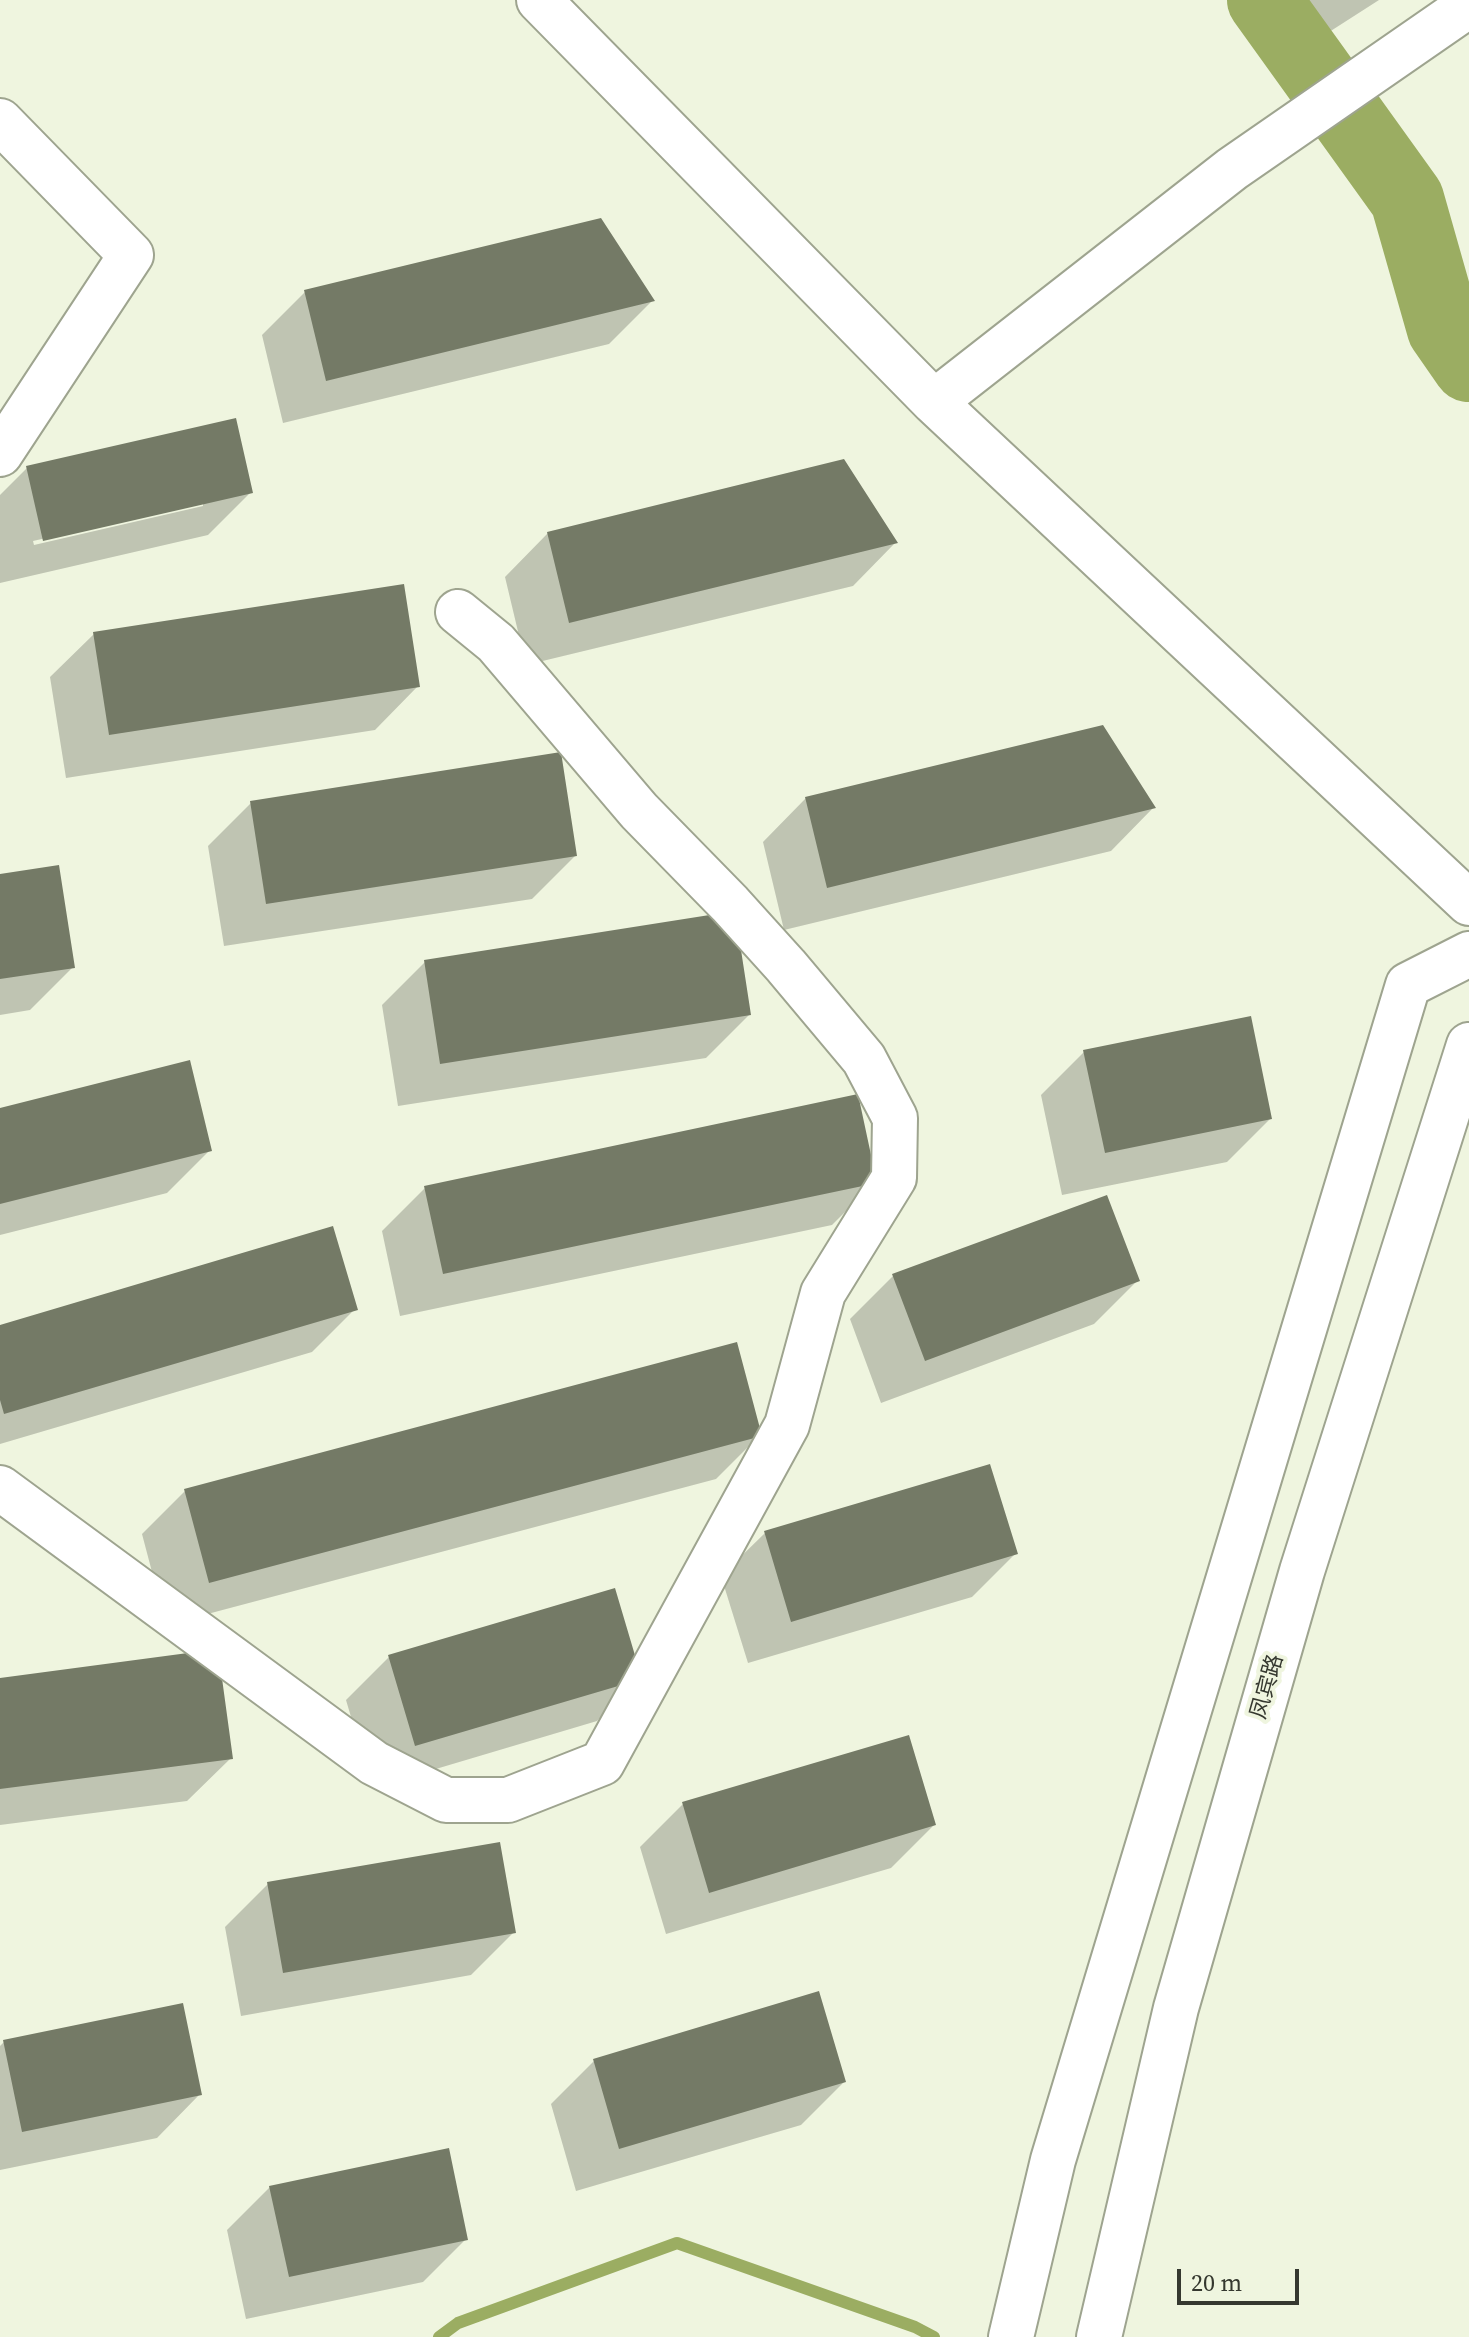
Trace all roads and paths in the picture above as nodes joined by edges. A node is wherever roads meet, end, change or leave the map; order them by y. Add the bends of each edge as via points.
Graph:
1 (539, 0) edge
2 (1465, 8) edge
3 (0, 121) edge
4 (934, 402) junction
5 (0, 454) edge
6 (458, 612) dead end
7 (1469, 903) edge
8 (1469, 954) edge
9 (1469, 1045) edge
10 (0, 1488) edge
11 (1011, 2337) edge
12 (1099, 2337) edge

1 - 4 street
2 - 4 street via 1232,169
3 - 5 street via 131,255
4 - 7 street
6 - 10 street via 496,643 639,811 786,966 864,1059 895,1118 894,1178 823,1293 787,1425 602,1763 508,1800 446,1800 374,1763
8 - 11 street via 1408,985 1053,2160
9 - 12 street, 凤宾路 via 1302,1571 1176,2008

